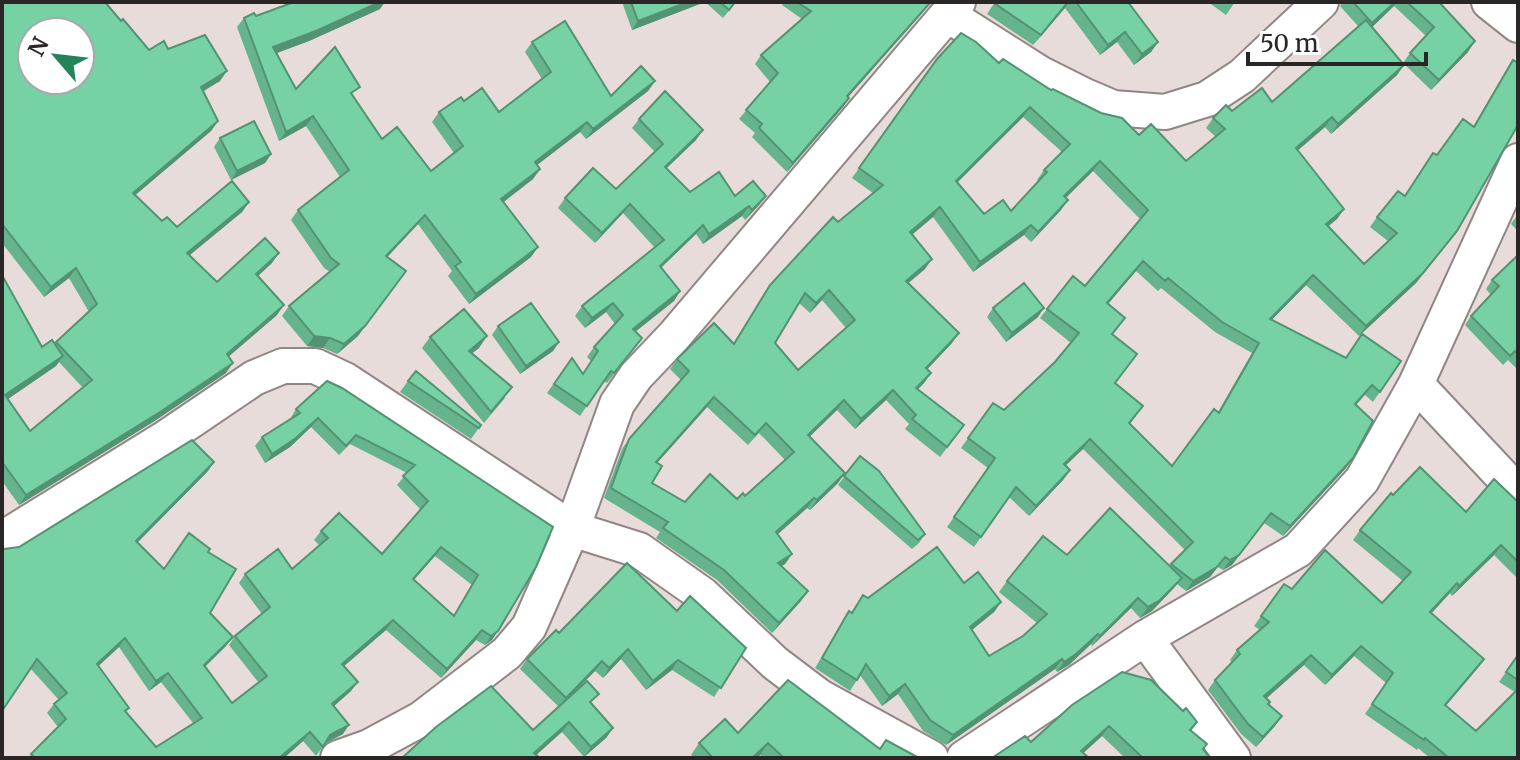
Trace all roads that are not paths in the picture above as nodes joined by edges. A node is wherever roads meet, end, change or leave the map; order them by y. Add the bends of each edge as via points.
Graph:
1 (1321, 2) edge
2 (1489, 2) edge
3 (953, 9) edge
4 (1518, 25) edge
5 (1518, 161) edge
6 (1416, 384) junction
7 (1518, 493) edge
8 (572, 529) junction
9 (2, 539) edge
10 (1145, 638) junction
11 (338, 758) edge
12 (931, 758) edge
13 (964, 758) edge
14 (1233, 758) edge

1 - 3 street via 1242,76 1207,99 1165,112 1113,108 1085,96 1041,74
2 - 4 street
3 - 8 street via 636,376 617,404
5 - 6 street
6 - 7 street
6 - 10 street via 1362,480 1298,550
8 - 9 street via 345,380 315,366 283,366 254,378
8 - 11 street via 529,627 507,653 421,719
8 - 12 street via 639,550 703,595 820,697
10 - 13 street
10 - 14 street

